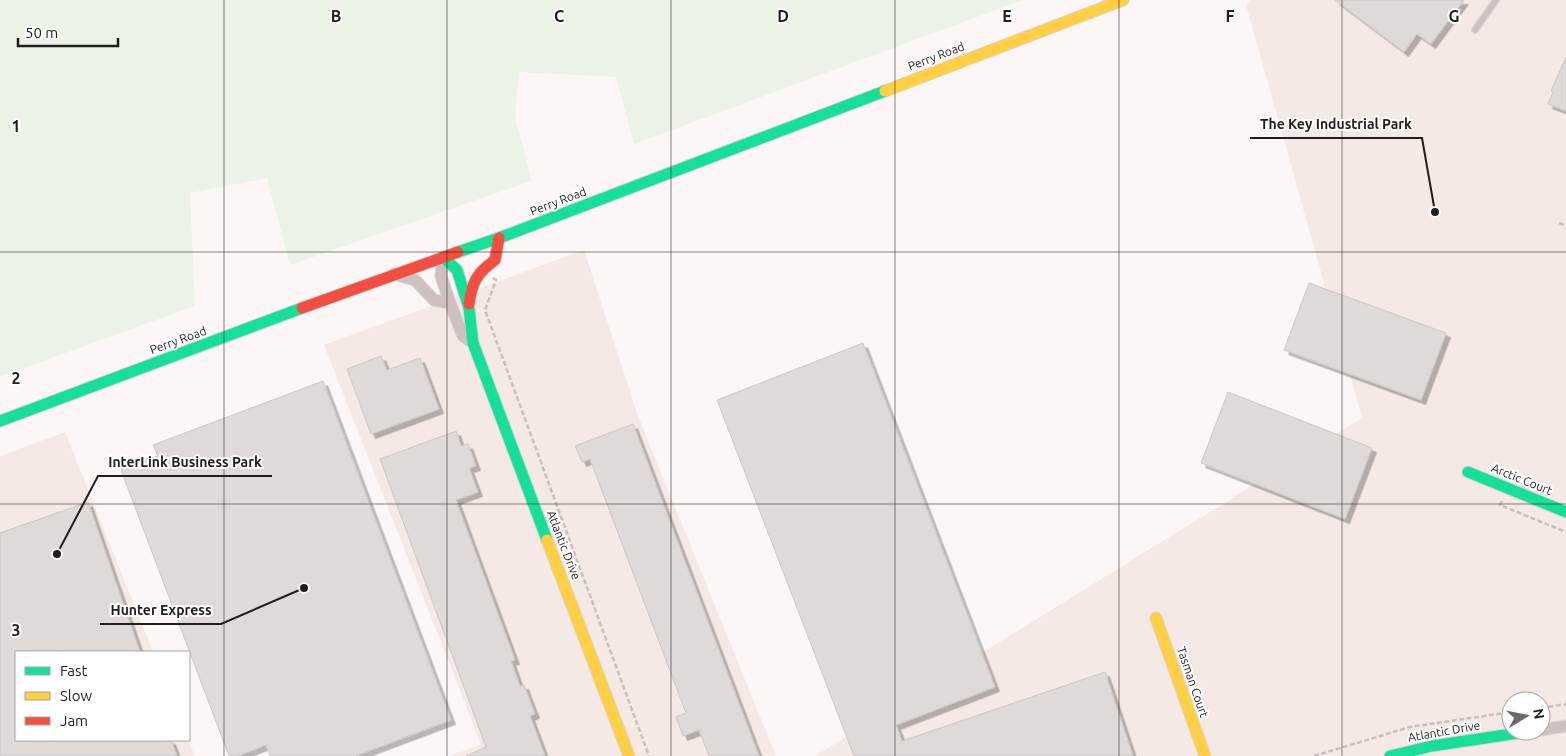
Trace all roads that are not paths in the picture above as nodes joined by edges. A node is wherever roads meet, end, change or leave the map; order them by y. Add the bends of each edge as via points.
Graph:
1 (1123, 0) edge
2 (1496, 0) edge
3 (1475, 30) dead end
4 (499, 238) junction
5 (443, 257) junction
6 (394, 274) junction
7 (450, 303) junction
8 (469, 308) junction
9 (473, 344) junction
10 (0, 421) edge
11 (1468, 472) dead end
12 (1566, 512) edge
13 (1156, 618) dead end
14 (1566, 726) edge
15 (1551, 728) edge
16 (1501, 736) edge
17 (629, 756) edge
18 (1205, 756) edge
19 (1390, 756) edge

1 - 4 main road, Perry Road
2 - 3 lane
4 - 5 main road, Perry Road
4 - 8 main road via 495,260 472,285
5 - 6 main road, Perry Road
5 - 7 street, Atlantic Drive via 441,276
5 - 8 main road, Atlantic Drive via 457,270
6 - 7 street via 415,280 434,300
6 - 10 main road, Perry Road
7 - 9 street, Atlantic Drive via 463,336
8 - 9 main road, Atlantic Drive
9 - 17 main road, Atlantic Drive
11 - 12 main road, Arctic Court
13 - 18 main road, Tasman Court
14 - 15 street
16 - 19 main road, Atlantic Drive

